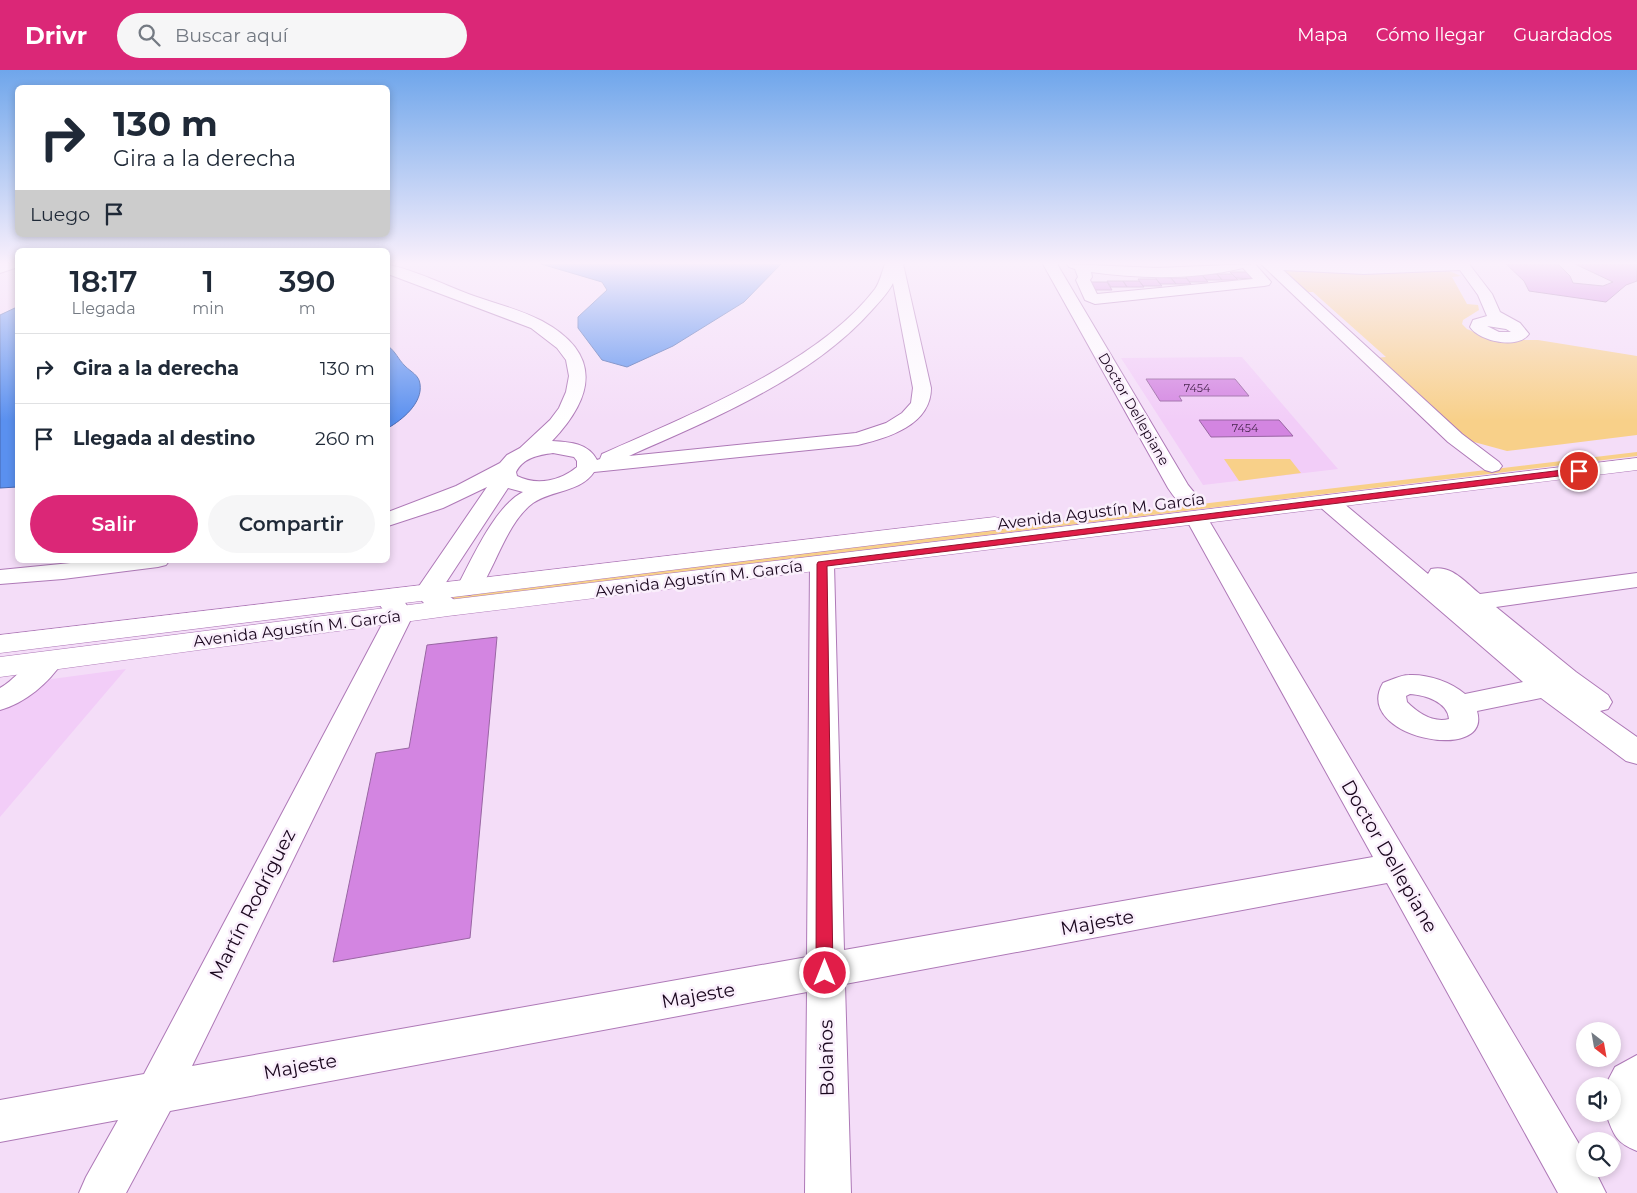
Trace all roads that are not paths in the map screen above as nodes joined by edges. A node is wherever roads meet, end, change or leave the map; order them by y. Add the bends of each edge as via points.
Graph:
1 (516, 316) edge
2 (857, 316) edge
3 (907, 316) edge
4 (1080, 316) edge
5 (1324, 316) edge
6 (1488, 316) edge
7 (1514, 326) dead end
8 (643, 442) junction
9 (1637, 448) edge
10 (527, 453) junction
11 (655, 460) junction
12 (1637, 464) edge
13 (1492, 466) junction
14 (588, 467) junction
15 (507, 470) junction
16 (546, 488) junction
17 (1338, 500) junction
18 (1193, 510) junction
19 (390, 518) edge
20 (489, 549) junction
21 (455, 550) junction
22 (134, 563) edge
23 (822, 564) junction
24 (0, 577) edge
25 (1637, 580) edge
26 (469, 587) junction
27 (427, 592) junction
28 (1462, 604) junction
29 (394, 606) junction
30 (448, 608) junction
31 (0, 644) edge
32 (49, 661) junction
33 (0, 667) edge
34 (1556, 683) junction
35 (0, 700) edge
36 (1459, 705) dead end
37 (1637, 731) edge
38 (1637, 753) edge
39 (1397, 867) junction
40 (825, 973) junction
41 (1637, 1076) edge
42 (156, 1092) junction
43 (0, 1121) edge
44 (1637, 1130) edge
45 (102, 1193) edge
46 (828, 1193) edge
47 (1584, 1193) edge

1 - 10 street via 553,335 570,354 577,374 573,400 559,424
2 - 8 street via 843,330 774,377
3 - 11 street via 922,388 920,403 899,424 858,439
4 - 18 street, Doctor Dellepiane
5 - 13 street via 1455,438
6 - 7 street via 1477,325 1486,332 1500,336 1521,334
8 - 11 street via 638,454
8 - 14 street
9 - 13 main road, Avenida Agustín M. García
10 - 14 street via 566,448 584,455
10 - 15 street via 519,456
11 - 14 street
12 - 17 main road, Avenida Agustín M. García
13 - 18 main road, Avenida Agustín M. García
14 - 16 street via 573,480
15 - 16 street via 515,484
15 - 19 street via 420,510
15 - 21 street
16 - 20 street via 524,499 508,514
17 - 18 main road, Avenida Agustín M. García
17 - 28 street
18 - 23 main road, Avenida Agustín M. García
18 - 26 main road, Avenida Agustín M. García
18 - 39 street, Doctor Dellepiane
20 - 21 street
20 - 26 street
21 - 27 street
22 - 24 street
23 - 30 main road, Avenida Agustín M. García
23 - 40 street, Bolaños
25 - 28 street
26 - 27 main road, Avenida Agustín M. García
27 - 29 main road, Avenida Agustín M. García
27 - 30 street
28 - 34 street
29 - 30 main road, Avenida Agustín M. García
29 - 31 main road, Avenida Agustín M. García
29 - 32 main road, Avenida Agustín M. García
29 - 42 street, Martín Rodríguez
32 - 33 main road, Avenida Agustín M. García
32 - 35 street via 20,690
34 - 36 street
34 - 37 street
34 - 38 street
39 - 40 street, Majeste
39 - 47 street, Doctor Dellepiane
40 - 42 street, Majeste
40 - 46 street, Bolaños
41 - 44 street via 1627,1082 1622,1092 1624,1106
42 - 43 street, Majeste
42 - 45 street, Martín Rodríguez

